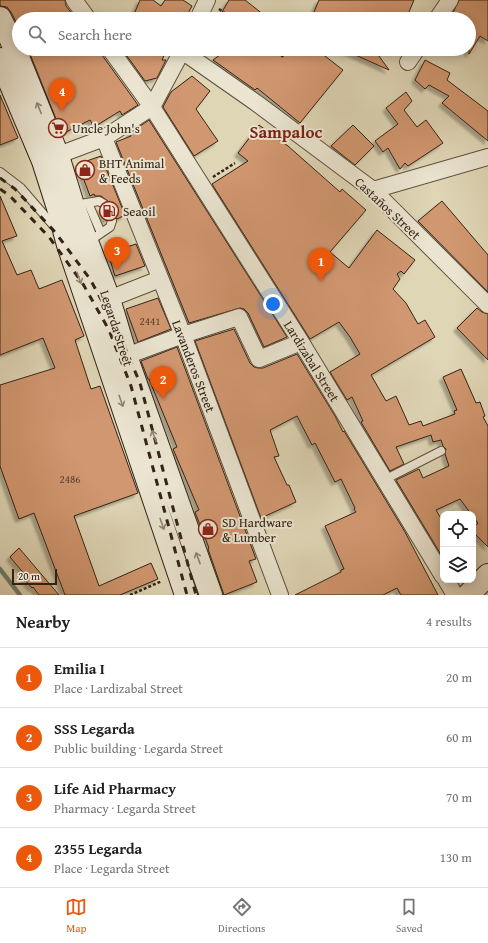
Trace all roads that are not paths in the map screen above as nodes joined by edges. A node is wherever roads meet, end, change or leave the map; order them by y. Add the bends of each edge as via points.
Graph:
1 (74, 0) edge
2 (208, 0) edge
3 (450, 0) edge
4 (83, 12) edge
5 (202, 12) edge
6 (442, 12) edge
7 (0, 18) edge
8 (6, 47) edge
9 (115, 56) edge
10 (179, 56) edge
11 (190, 56) edge
12 (152, 107) junction
13 (104, 138) junction
14 (488, 157) edge
15 (50, 158) junction
16 (0, 172) edge
17 (373, 190) junction
18 (104, 204) dead end
19 (70, 210) junction
20 (112, 221) dead end
21 (83, 244) junction
22 (160, 279) junction
23 (109, 299) junction
24 (488, 305) edge
25 (183, 335) junction
26 (301, 342) junction
27 (126, 356) junction
28 (441, 451) dead end
29 (384, 480) junction
30 (440, 571) edge
31 (488, 575) edge
32 (448, 583) edge
33 (186, 595) edge
34 (211, 595) edge
35 (280, 595) edge
36 (455, 595) edge
37 (468, 595) edge

1 - 4 street
2 - 5 street
3 - 6 street
7 - 8 main road, Legarda Street
8 - 15 main road, Legarda Street
9 - 12 street, Lardizabal Street
10 - 12 street
11 - 17 street, Castaños Street
12 - 13 street
12 - 26 street, Lardizabal Street
13 - 15 street
13 - 22 street, Lavanderos Street
14 - 17 street
15 - 19 main road, Legarda Street
16 - 19 lane via 21,188 54,225 58,226
17 - 24 street, Castaños Street
18 - 19 lane via 99,201
19 - 21 main road, Legarda Street
19 - 21 lane
20 - 21 lane via 110,227
21 - 23 main road, Legarda Street
21 -> 33 main road, Legarda Street
22 - 23 street
22 - 25 street, Lavanderos Street
23 - 27 main road, Legarda Street
25 - 26 street via 239,318 259,359
25 - 27 street
25 - 35 street, Lavanderos Street
26 - 29 street, Lardizabal Street
34 -> 27 main road, Legarda Street
28 - 29 lane
29 - 30 street, Lardizabal Street
31 - 37 main road
32 - 36 street

